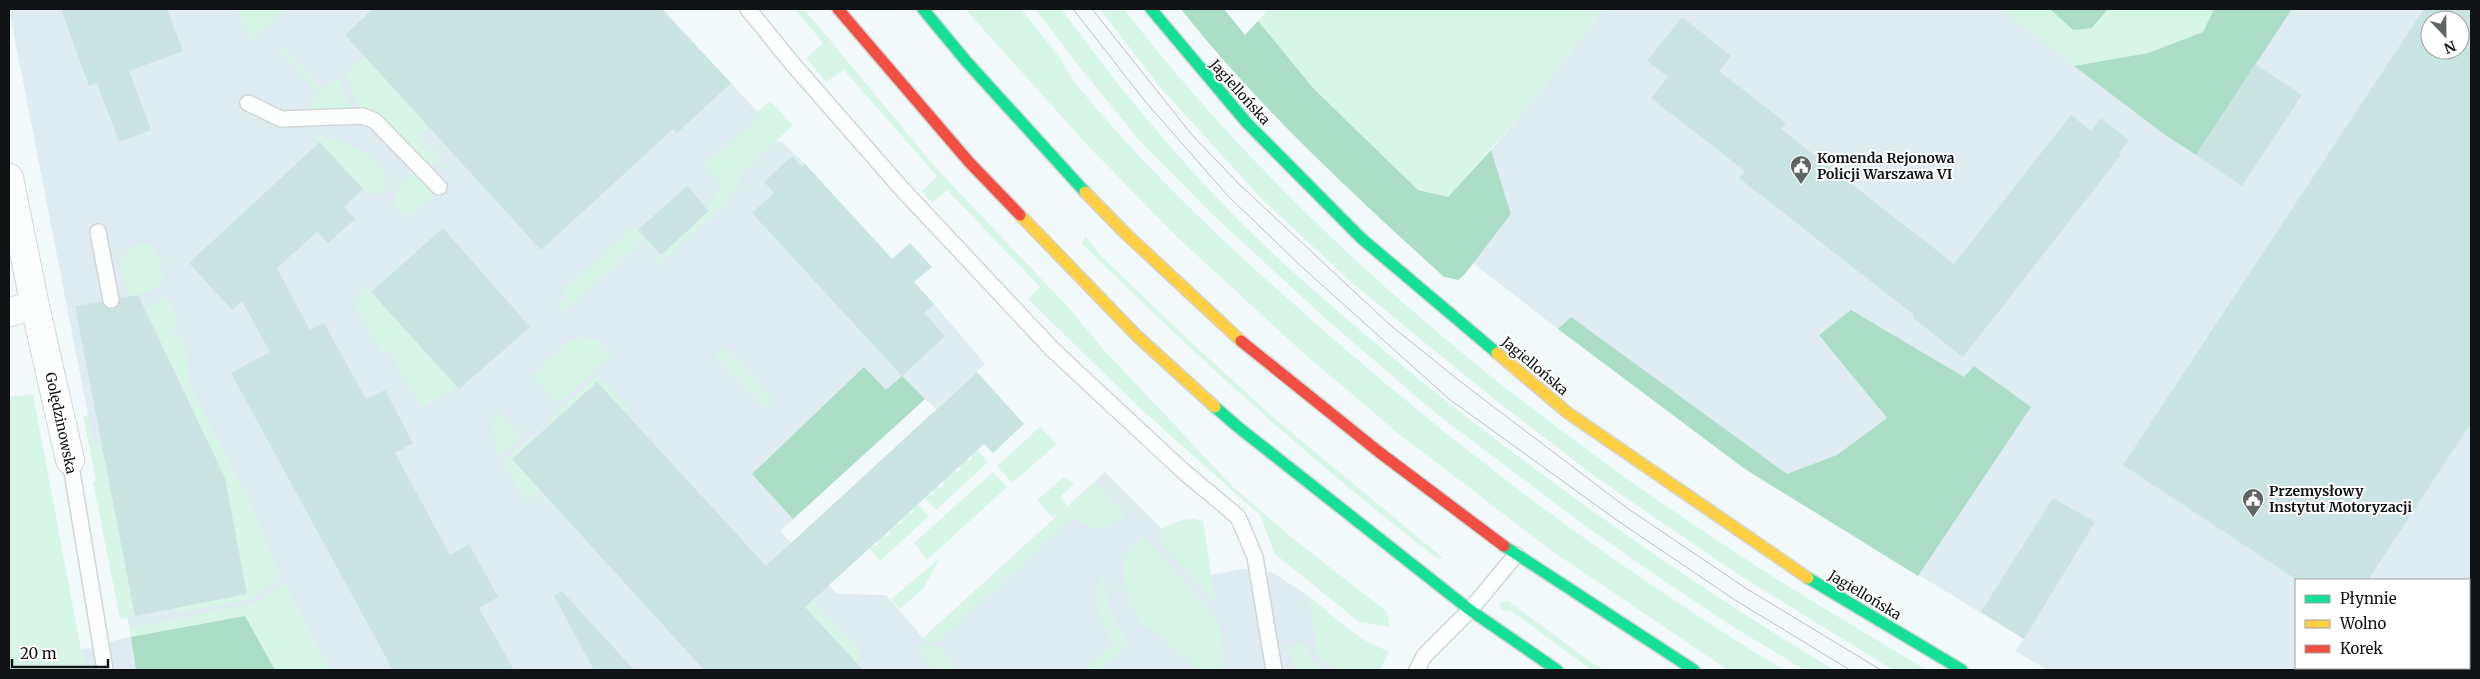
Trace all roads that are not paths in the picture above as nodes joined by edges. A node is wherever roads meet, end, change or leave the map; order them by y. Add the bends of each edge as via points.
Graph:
1 (748, 9) edge
2 (838, 9) edge
3 (923, 9) edge
4 (1151, 9) edge
5 (248, 103) dead end
6 (9, 178) edge
7 (439, 187) dead end
8 (98, 232) dead end
9 (111, 300) dead end
10 (22, 309) edge
11 (70, 460) joint
12 (1516, 555) junction
13 (1470, 610) junction
14 (105, 670) edge
15 (1274, 670) edge
16 (1417, 670) edge
17 (1557, 670) edge
18 (1694, 670) edge
19 (1962, 670) edge

1 - 15 lane via 902,189 1053,350 1170,459 1238,517 1255,558
2 - 13 main road via 969,162 1137,336 1238,427
3 - 12 main road via 1053,158 1189,294 1248,347 1379,452
4 - 19 main road, Jagiellońska via 1247,123 1361,238 1568,413 1819,586
5 - 7 lane via 281,119 362,116 375,120
6 - 10 street, Golędzinowska
8 - 9 lane
10 - 11 street, Golędzinowska
11 - 14 lane, Golędzinowska
12 - 13 lane
12 - 18 main road
13 - 16 lane via 1424,656
13 - 17 main road

